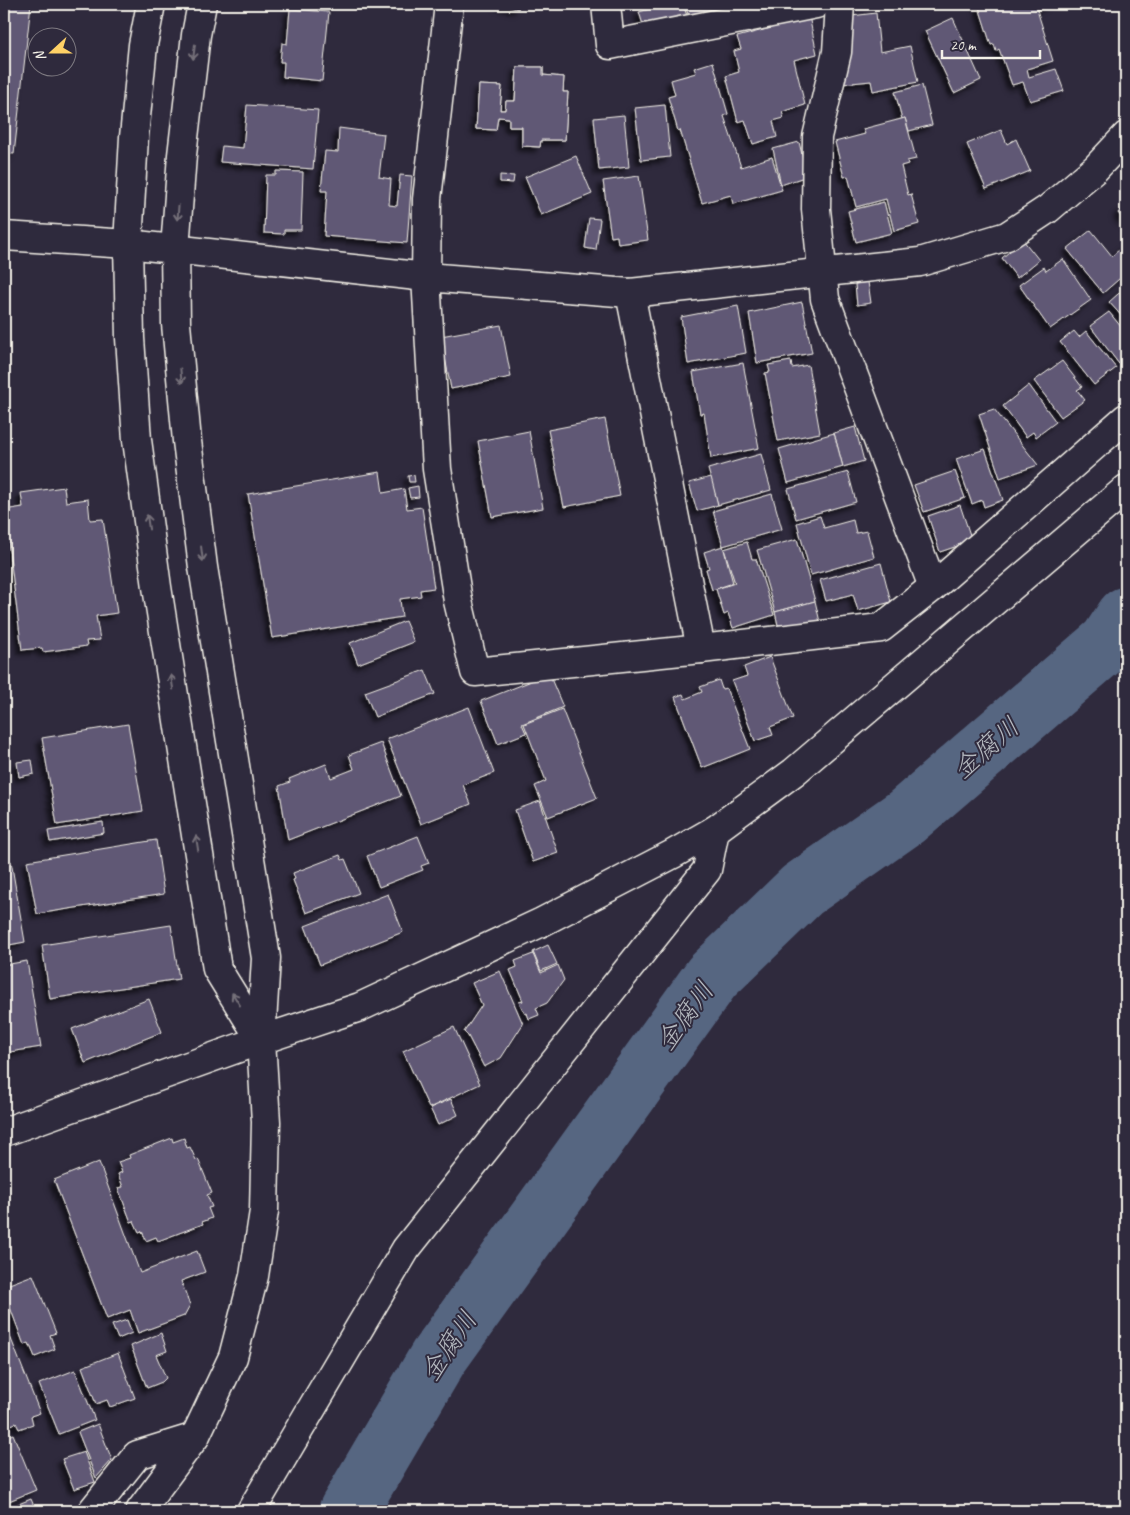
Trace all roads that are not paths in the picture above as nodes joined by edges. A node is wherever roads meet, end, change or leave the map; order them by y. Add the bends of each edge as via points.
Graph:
1 (151, 4) edge
2 (202, 4) edge
3 (449, 4) edge
4 (606, 4) edge
5 (816, 4) edge
6 (840, 4) edge
7 (1126, 136) edge
8 (4, 236) edge
9 (128, 244) junction
10 (175, 249) junction
11 (823, 273) junction
12 (426, 277) junction
13 (630, 293) junction
14 (1126, 418) edge
15 (1126, 490) edge
16 (933, 587) junction
17 (702, 649) junction
18 (715, 830) junction
19 (261, 1040) junction
20 (4, 1132) edge
21 (195, 1437) junction
22 (92, 1511) edge
23 (140, 1511) edge
24 (251, 1511) edge

1 - 9 street via 143,45 134,137
2 -> 10 street via 182,154
3 - 12 street via 427,199
4 - 5 street via 610,45
6 - 11 street via 837,52 817,137 816,209
7 - 11 street via 1095,169 1048,209 1007,236 920,262
8 - 9 street
9 - 10 street
19 -> 9 street via 217,969 137,440
10 - 12 street
10 -> 19 street via 176,324 203,567 266,958
11 - 13 street
11 - 16 street via 826,299
12 - 13 street
12 - 17 street via 436,469 458,602 475,672
13 - 17 street
14 - 16 street
15 - 18 street via 794,772
16 - 17 street via 881,628
18 - 19 street via 542,922 395,991 360,1007
18 - 24 street via 707,870 406,1249
19 - 20 street
19 - 21 street via 266,1122 264,1211 254,1276 233,1357
21 - 22 street via 137,1455
21 - 23 street

